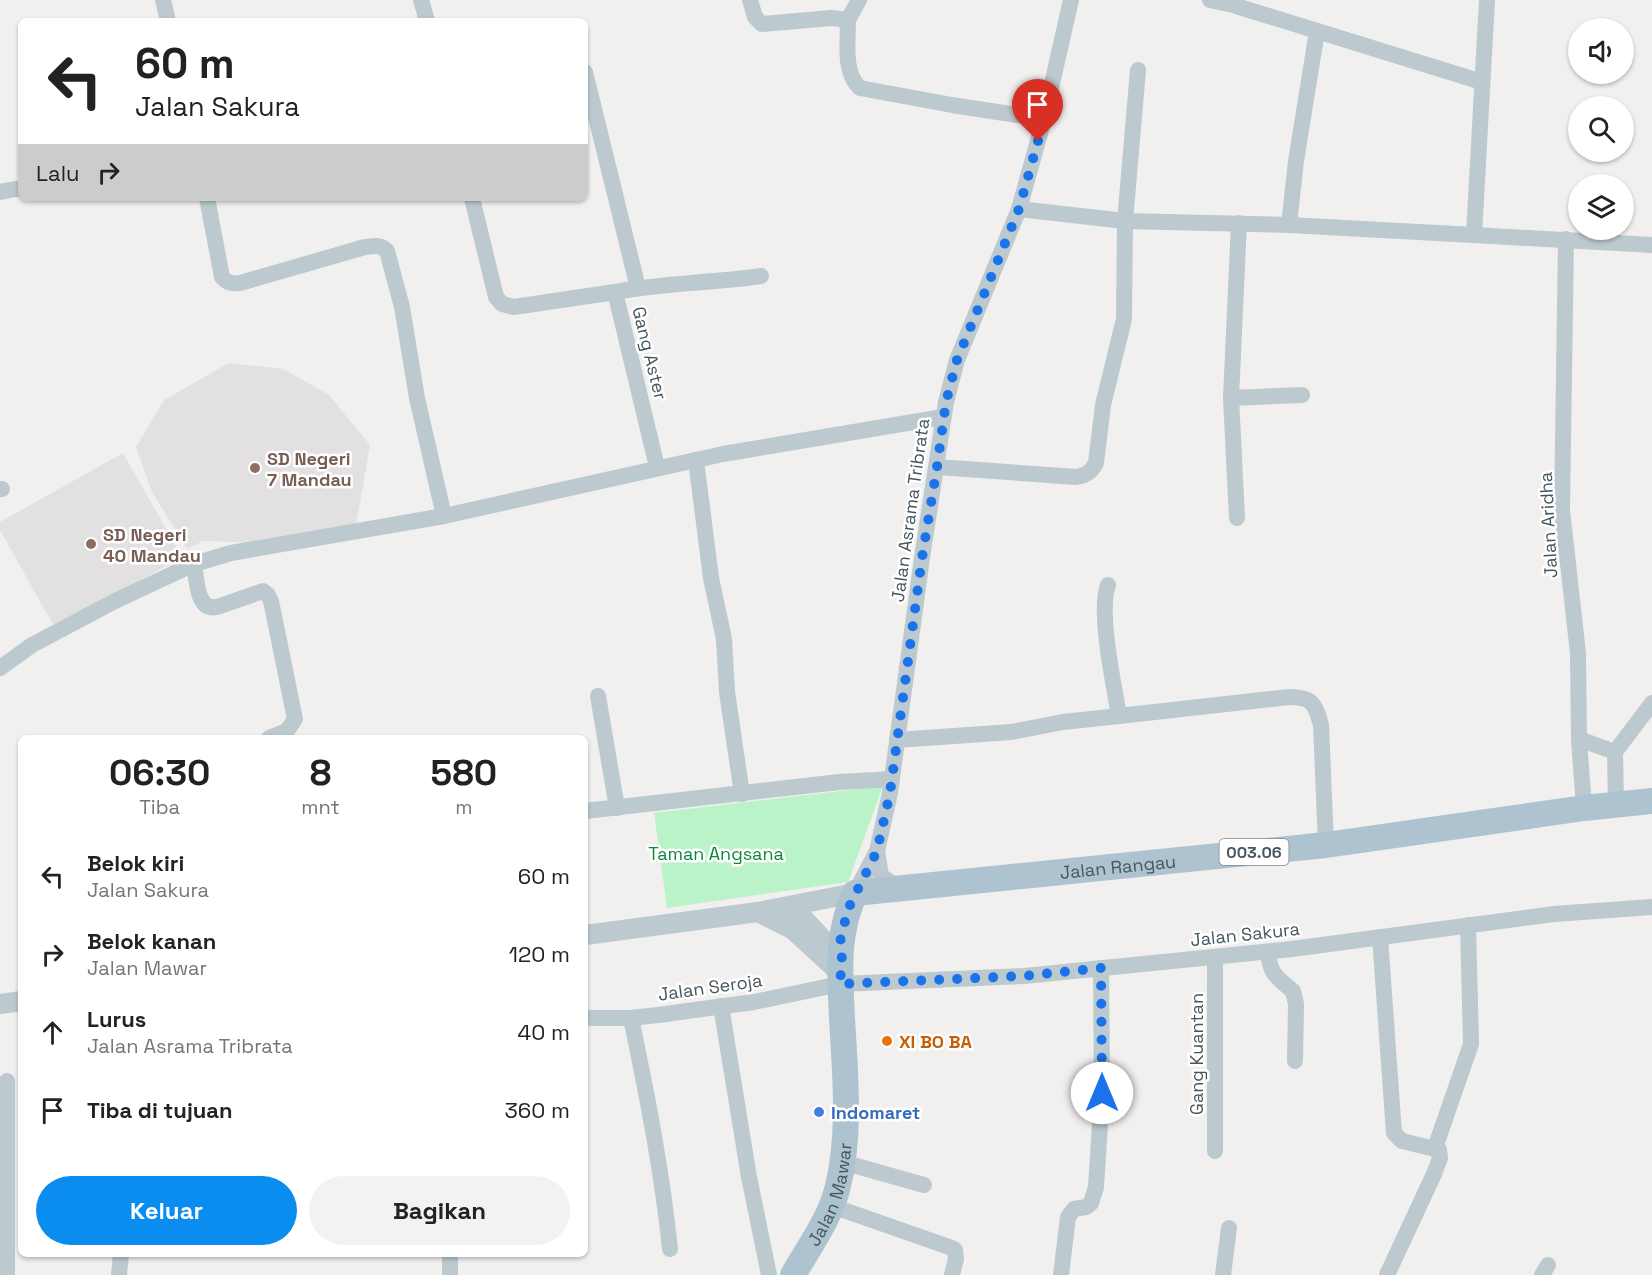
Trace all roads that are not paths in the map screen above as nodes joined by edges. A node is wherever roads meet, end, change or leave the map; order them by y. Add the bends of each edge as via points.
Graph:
1 (163, 0) edge
2 (421, 0) edge
3 (750, 0) edge
4 (859, 0) edge
5 (1071, 0) edge
6 (1210, 0) edge
7 (1487, 0) edge
8 (1234, 2) edge
9 (167, 18) edge
10 (426, 18) edge
11 (848, 20) junction
12 (1317, 31) junction
13 (1138, 70) dead end
14 (1482, 82) junction
15 (588, 84) edge
16 (1044, 119) junction
17 (18, 189) edge
18 (0, 192) edge
19 (208, 201) edge
20 (473, 201) edge
21 (1019, 209) junction
22 (1125, 221) junction
23 (1239, 224) junction
24 (1289, 225) junction
25 (1473, 235) junction
26 (1566, 240) junction
27 (1652, 244) edge
28 (761, 276) dead end
29 (638, 288) junction
30 (615, 292) junction
31 (1302, 395) dead end
32 (1230, 398) junction
33 (943, 417) junction
34 (696, 460) junction
35 (937, 467) junction
36 (657, 468) junction
37 (444, 516) junction
38 (1237, 518) dead end
39 (194, 564) junction
40 (1107, 585) dead end
41 (0, 668) edge
42 (598, 696) dead end
43 (1652, 703) edge
44 (1119, 716) junction
45 (277, 735) edge
46 (1579, 739) junction
47 (897, 740) junction
48 (1615, 752) junction
49 (892, 778) junction
50 (742, 794) junction
51 (1652, 801) edge
52 (1616, 805) junction
53 (617, 808) junction
54 (1584, 808) junction
55 (588, 811) edge
56 (1326, 845) junction
57 (877, 851) junction
58 (877, 888) junction
59 (793, 907) junction
60 (1652, 907) edge
61 (758, 912) junction
62 (1468, 925) junction
63 (588, 934) edge
64 (1380, 937) junction
65 (1268, 951) junction
66 (1215, 957) junction
67 (1101, 968) junction
68 (841, 972) junction
69 (18, 1001) edge
70 (0, 1004) edge
71 (721, 1006) junction
72 (588, 1017) edge
73 (631, 1018) junction
74 (1295, 1061) dead end
75 (9, 1081) edge
76 (1435, 1148) junction
77 (1215, 1151) dead end
78 (842, 1162) junction
79 (924, 1185) dead end
80 (832, 1206) junction
81 (1229, 1228) dead end
82 (670, 1249) dead end
83 (121, 1257) edge
84 (450, 1257) edge
85 (12, 1274) edge
86 (119, 1275) edge
87 (450, 1275) edge
88 (769, 1275) edge
89 (793, 1275) edge
90 (952, 1275) edge
91 (1061, 1275) edge
92 (1223, 1275) edge
93 (1387, 1275) edge

1 - 9 street
2 - 10 street
3 - 11 street via 762,24
4 - 11 street
5 - 16 street, Jalan Asrama Tribrata
6 - 8 street
7 - 14 street
8 - 12 street
11 - 16 street via 849,69 860,88
12 - 14 street
12 - 24 street
13 - 22 street
14 - 25 street
15 - 29 street
16 - 21 street, Jalan Asrama Tribrata
17 - 18 street
19 - 37 street via 222,277 232,284 365,247 375,245 387,251
20 - 30 street, Gang Aster via 496,297 502,304 514,307
21 - 22 street
21 - 33 street, Jalan Asrama Tribrata via 957,360
22 - 23 street
22 - 35 street via 1125,318 1103,405 1096,463 1091,471 1076,477
23 - 24 street
23 - 32 street
24 - 25 street
25 - 26 street
26 - 27 street
26 - 46 street, Jalan Aridha via 1562,510 1578,652
28 - 29 street
29 - 30 street
30 - 36 street, Gang Aster
31 - 32 street
32 - 38 street
33 - 34 street
33 - 35 street, Jalan Asrama Tribrata
34 - 36 street
34 - 50 street via 711,578 724,639 727,692
35 - 47 street, Jalan Asrama Tribrata
36 - 37 street
37 - 39 street via 231,553
39 - 41 street via 32,645
39 - 45 street via 205,606 217,607 263,591 271,601 295,719 287,731
40 - 44 street via 1108,644
42 - 53 street
43 - 48 street
44 - 47 street via 1011,732
44 - 56 street via 1289,697 1312,701 1321,725
46 - 48 street
46 - 54 street, Jalan Aridha
47 - 49 street, Jalan Asrama Tribrata
48 - 52 street
49 - 50 street
49 - 57 street, Jalan Asrama Tribrata
50 - 53 street
51 - 52 main road, Jalan Rangau / 003.06
52 - 54 main road, Jalan Rangau / 003.06
53 - 55 street
54 - 56 main road, Jalan Rangau / 003.06
56 - 58 main road, Jalan Rangau / 003.06
57 - 58 street, Jalan Asrama Tribrata
57 - 58 street
58 - 59 street, Jalan Rangau
58 - 68 main road, Jalan Mawar via 848,909 840,942
59 - 61 street, Jalan Rangau
59 - 68 street
60 - 62 street, Jalan Sakura
61 - 63 street, Jalan Rangau
61 - 68 street via 792,929
62 - 64 street, Jalan Sakura
62 - 76 street via 1471,1044
64 - 65 street, Jalan Sakura
64 - 76 street via 1392,1128 1399,1140
65 - 66 street, Jalan Sakura
65 - 74 street via 1269,968 1293,991
66 - 67 street, Jalan Sakura
66 - 77 street, Gang Kuantan
67 - 68 street, Jalan Sakura via 1024,976
67 - 91 street via 1102,1093 1096,1187 1091,1203 1074,1209 1068,1216
68 - 71 street, Jalan Seroja via 754,1002
68 - 78 main road, Jalan Mawar via 846,1095
69 - 70 street
71 - 73 street, Jalan Seroja
71 - 88 street
72 - 73 street, Jalan Seroja
73 - 82 street via 651,1113
75 - 85 street
76 - 93 street via 1440,1154 1439,1163
78 - 79 street
78 - 80 main road, Jalan Mawar
80 - 89 main road, Jalan Mawar
80 - 90 street via 952,1248 956,1259
81 - 92 street
83 - 86 street
84 - 87 street

